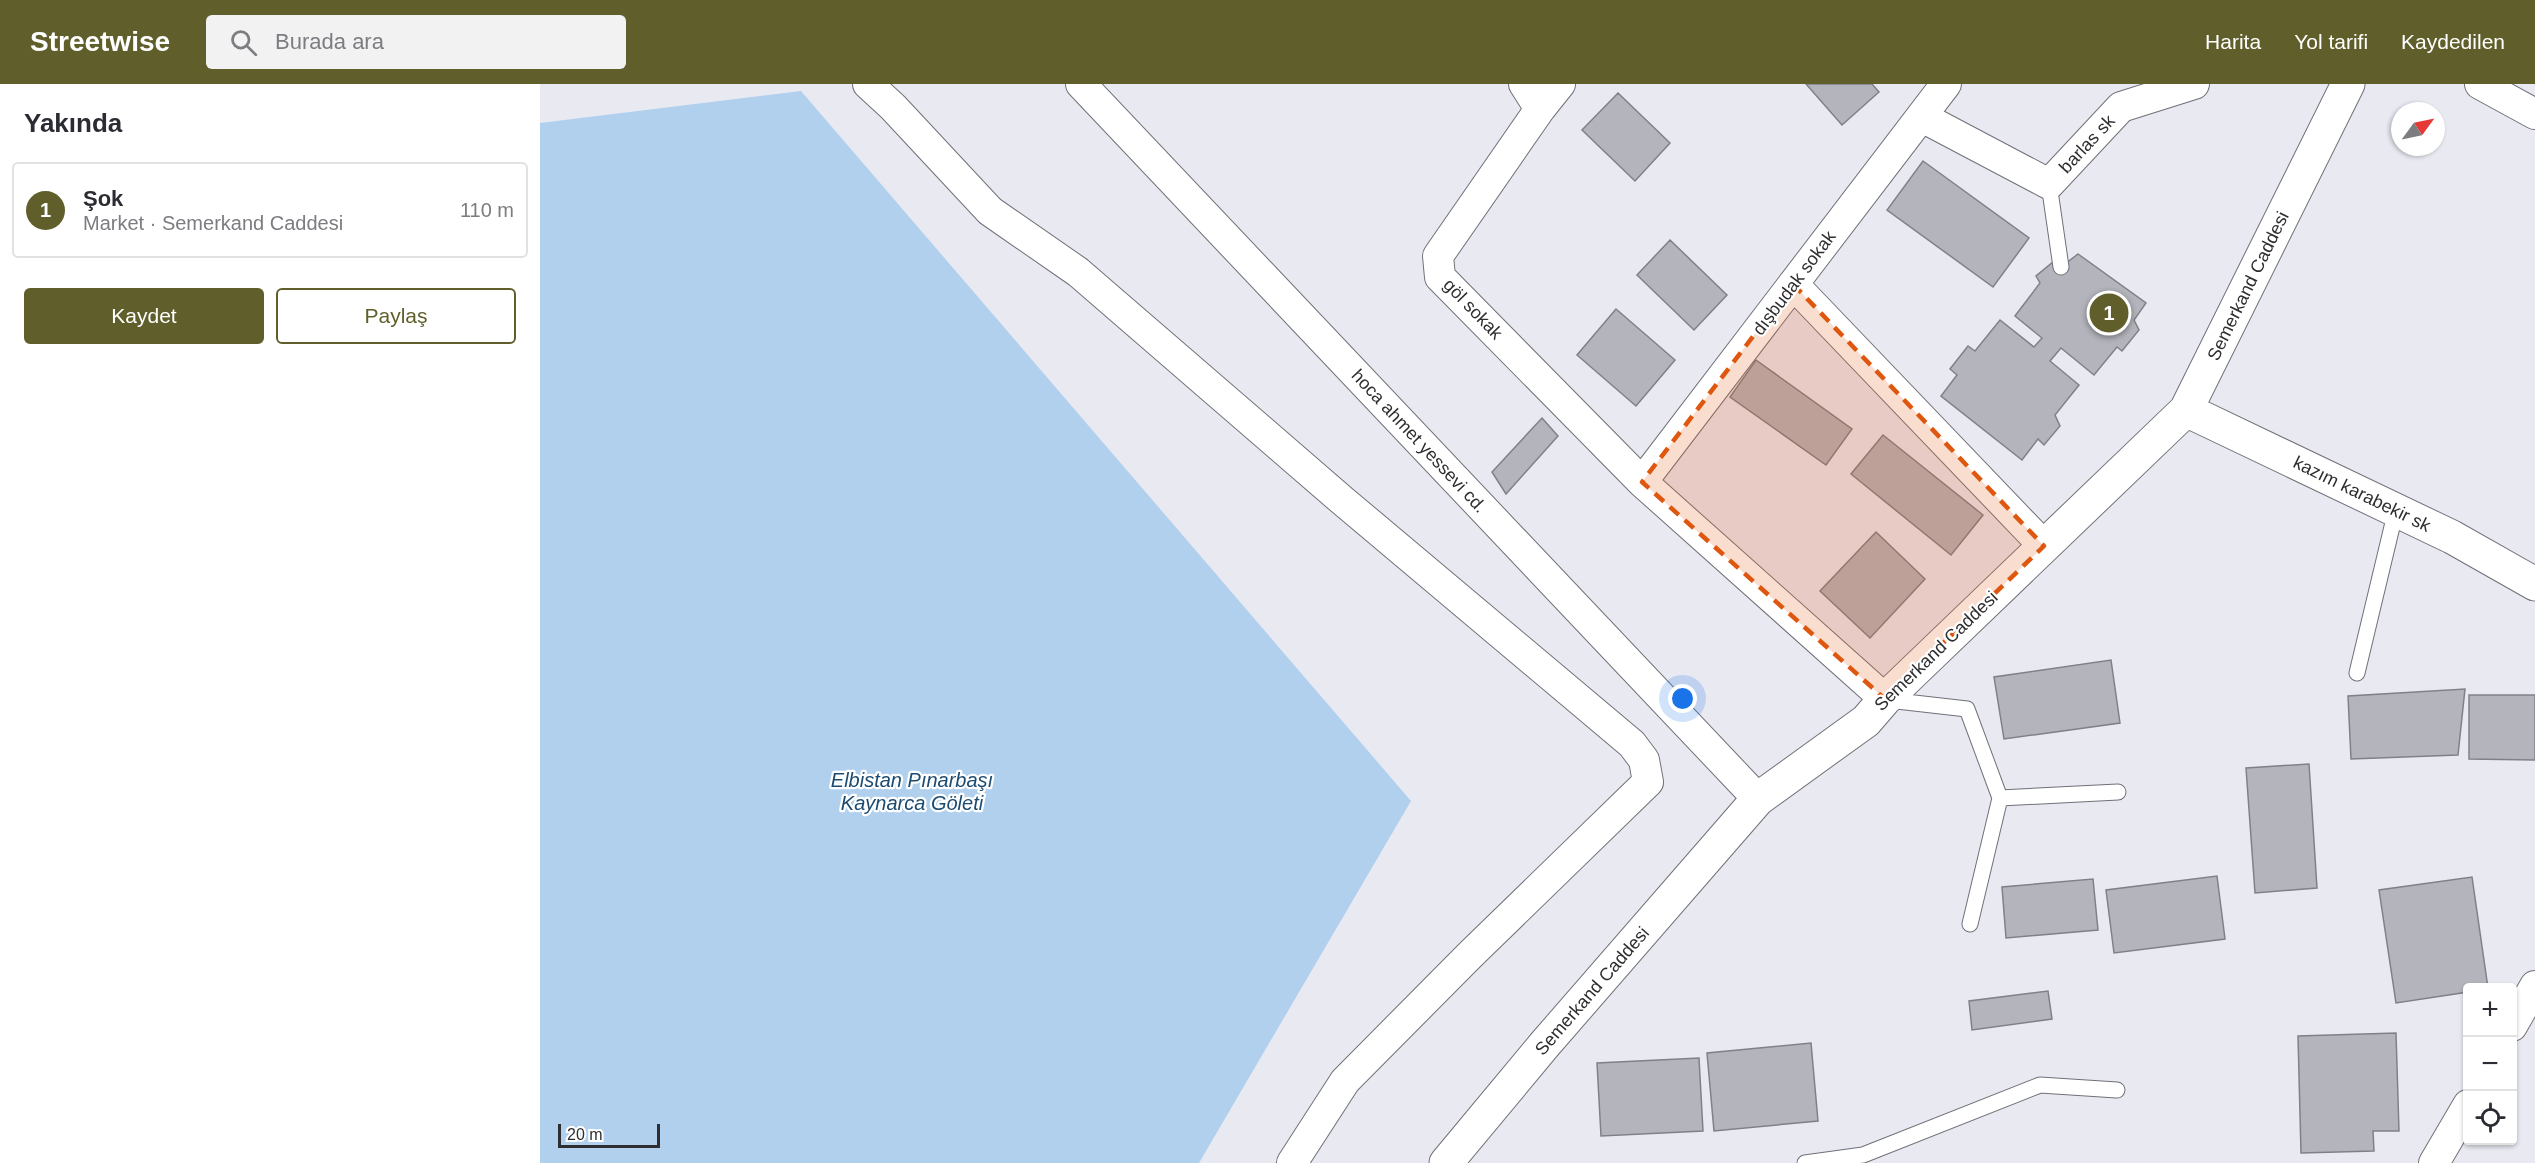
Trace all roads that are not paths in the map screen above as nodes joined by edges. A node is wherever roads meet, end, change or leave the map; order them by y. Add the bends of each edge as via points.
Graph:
1 (868, 84) edge
2 (1081, 84) edge
3 (1524, 84) edge
4 (1560, 84) edge
5 (1946, 84) edge
6 (2194, 84) edge
7 (2348, 84) edge
8 (2480, 84) edge
9 (1540, 109) junction
10 (2535, 114) edge
11 (1922, 117) junction
12 (2049, 184) junction
13 (2061, 267) dead end
14 (1793, 284) junction
15 (2186, 410) junction
16 (1642, 482) junction
17 (2396, 510) junction
18 (2044, 546) junction
19 (2535, 584) edge
20 (2356, 673) dead end
21 (1885, 699) junction
22 (2118, 792) dead end
23 (2000, 798) junction
24 (1758, 799) junction
25 (1970, 924) dead end
26 (2535, 986) edge
27 (2517, 1017) edge
28 (2117, 1090) dead end
29 (2463, 1114) edge
30 (1455, 1160) edge
31 (1292, 1163) edge
32 (1805, 1163) edge
33 (2434, 1163) edge

1 - 31 street via 990,211 1078,272 1632,744 1644,760 1648,782 1346,1081
2 - 24 street, hoca ahmet yessevi cd.
3 - 9 street
4 - 9 street, göl sokak
5 - 11 street, dışbudak sokak
6 - 12 street, barlas sk via 2121,107
7 - 15 street, Semerkand Caddesi
8 - 10 street
9 - 16 street, göl sokak via 1438,256 1440,277
11 - 12 street, barlas sk
11 - 14 street, dışbudak sokak
12 - 13 lane
14 - 16 street, dışbudak sokak
14 - 18 street
15 - 17 street, kazım karabekir sk
15 - 18 street, Semerkand Caddesi
16 - 21 street, göl sokak
17 - 19 street, kazım karabekir sk
17 - 20 lane
18 - 21 street, Semerkand Caddesi
21 - 23 lane via 1967,709
21 - 24 street, Semerkand Caddesi via 1866,721
22 - 23 lane
23 - 25 lane
24 - 30 street, Semerkand Caddesi via 1545,1044
26 - 27 street
28 - 32 lane via 2040,1085 1863,1155
29 - 33 street

